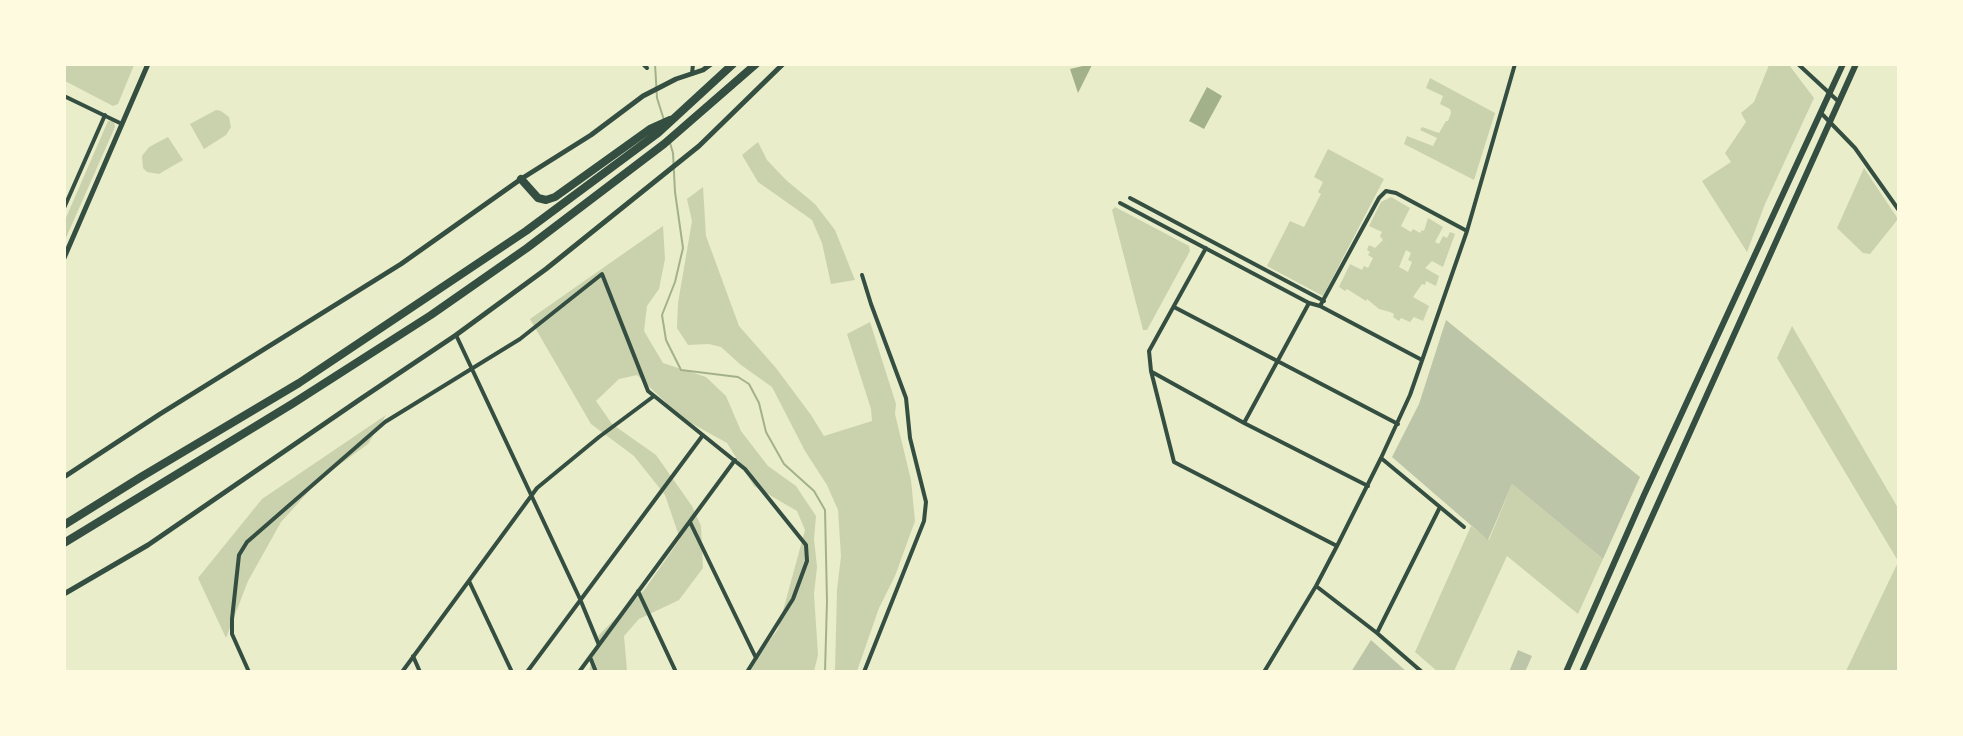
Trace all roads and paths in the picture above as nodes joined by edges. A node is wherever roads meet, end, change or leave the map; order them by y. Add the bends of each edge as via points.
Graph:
1 (148, 64) edge
2 (693, 64) edge
3 (711, 64) edge
4 (734, 64) edge
5 (756, 64) edge
6 (783, 64) edge
7 (1515, 64) edge
8 (1798, 64) edge
9 (1843, 64) edge
10 (1856, 64) edge
11 (692, 74) junction
12 (1830, 95) junction
13 (64, 96) edge
14 (1839, 102) junction
15 (1821, 112) junction
16 (105, 115) junction
17 (1831, 120) junction
18 (123, 124) junction
19 (656, 130) junction
20 (521, 179) junction
21 (1130, 198) dead end
22 (1120, 203) dead end
23 (64, 208) edge
24 (1899, 209) edge
25 (1467, 231) junction
26 (1206, 248) junction
27 (64, 258) edge
28 (861, 274) dead end
29 (1324, 301) junction
30 (1309, 303) junction
31 (1320, 306) junction
32 (1174, 307) junction
33 (456, 335) junction
34 (1422, 360) junction
35 (1278, 363) junction
36 (473, 370) junction
37 (1151, 371) junction
38 (654, 396) junction
39 (1244, 423) junction
40 (1398, 424) junction
41 (702, 435) junction
42 (1382, 458) junction
43 (735, 460) junction
44 (64, 477) edge
45 (1368, 486) junction
46 (532, 496) junction
47 (1440, 507) junction
48 (690, 522) junction
49 (64, 525) edge
50 (1464, 527) dead end
51 (64, 543) edge
52 (1337, 546) junction
53 (469, 581) junction
54 (1316, 586) junction
55 (638, 591) junction
56 (64, 594) edge
57 (580, 599) junction
58 (1377, 633) junction
59 (599, 645) junction
60 (413, 656) junction
61 (590, 657) junction
62 (756, 659) junction
63 (249, 672) edge
64 (402, 672) edge
65 (420, 672) edge
66 (512, 672) edge
67 (527, 672) edge
68 (579, 672) edge
69 (596, 672) edge
70 (676, 672) edge
71 (747, 672) edge
72 (864, 672) edge
73 (1264, 672) edge
74 (1422, 672) edge
75 (1566, 672) edge
76 (1582, 672) edge

1 - 18 street
2 - 11 street
3 - 11 street
4 - 19 highway
5 - 51 highway via 664,144 431,315
6 - 33 street via 699,146 546,269
7 - 25 street
8 - 12 street
9 - 12 main road
10 - 14 main road
11 - 20 street via 643,96
12 - 14 street
12 - 15 main road
13 - 16 street
14 - 17 main road
15 - 17 street
15 - 75 main road
16 - 18 street
16 - 23 street
17 - 24 street
17 - 76 main road
18 - 27 street
19 - 20 highway via 555,197 538,198
19 - 49 highway via 526,231 382,329
20 - 44 street via 401,264
21 - 29 street
22 - 26 street
25 - 29 street via 1386,191
25 - 34 street
26 - 30 street
26 - 32 street
28 - 72 street via 906,398 910,438 926,502 924,520
29 - 31 street
30 - 31 street
30 - 35 street
31 - 34 street
32 - 35 street
32 - 37 street via 1149,351
33 - 36 street
33 - 56 street via 148,545
34 - 40 street
35 - 39 street
35 - 40 street
36 - 38 street via 520,339 602,274 645,386
36 - 46 street
36 - 63 street via 385,422 247,542 239,555 232,634
37 - 39 street
37 - 52 street via 1174,462
38 - 41 street
38 - 46 street via 599,437
39 - 45 street
40 - 42 street
41 - 43 street
41 - 57 street
42 - 45 street
42 - 47 street
43 - 48 street
43 - 62 street via 807,551 793,599
45 - 52 street
46 - 53 street
46 - 57 street
47 - 50 street
47 - 58 street
48 - 55 street
48 - 62 street
52 - 54 street
53 - 60 street
53 - 66 street
54 - 58 street
54 - 73 street
55 - 59 street
55 - 70 street
57 - 59 street
57 - 67 street
58 - 74 street
59 - 61 street
60 - 64 street
60 - 65 street
61 - 68 street
61 - 69 street
62 - 71 street

